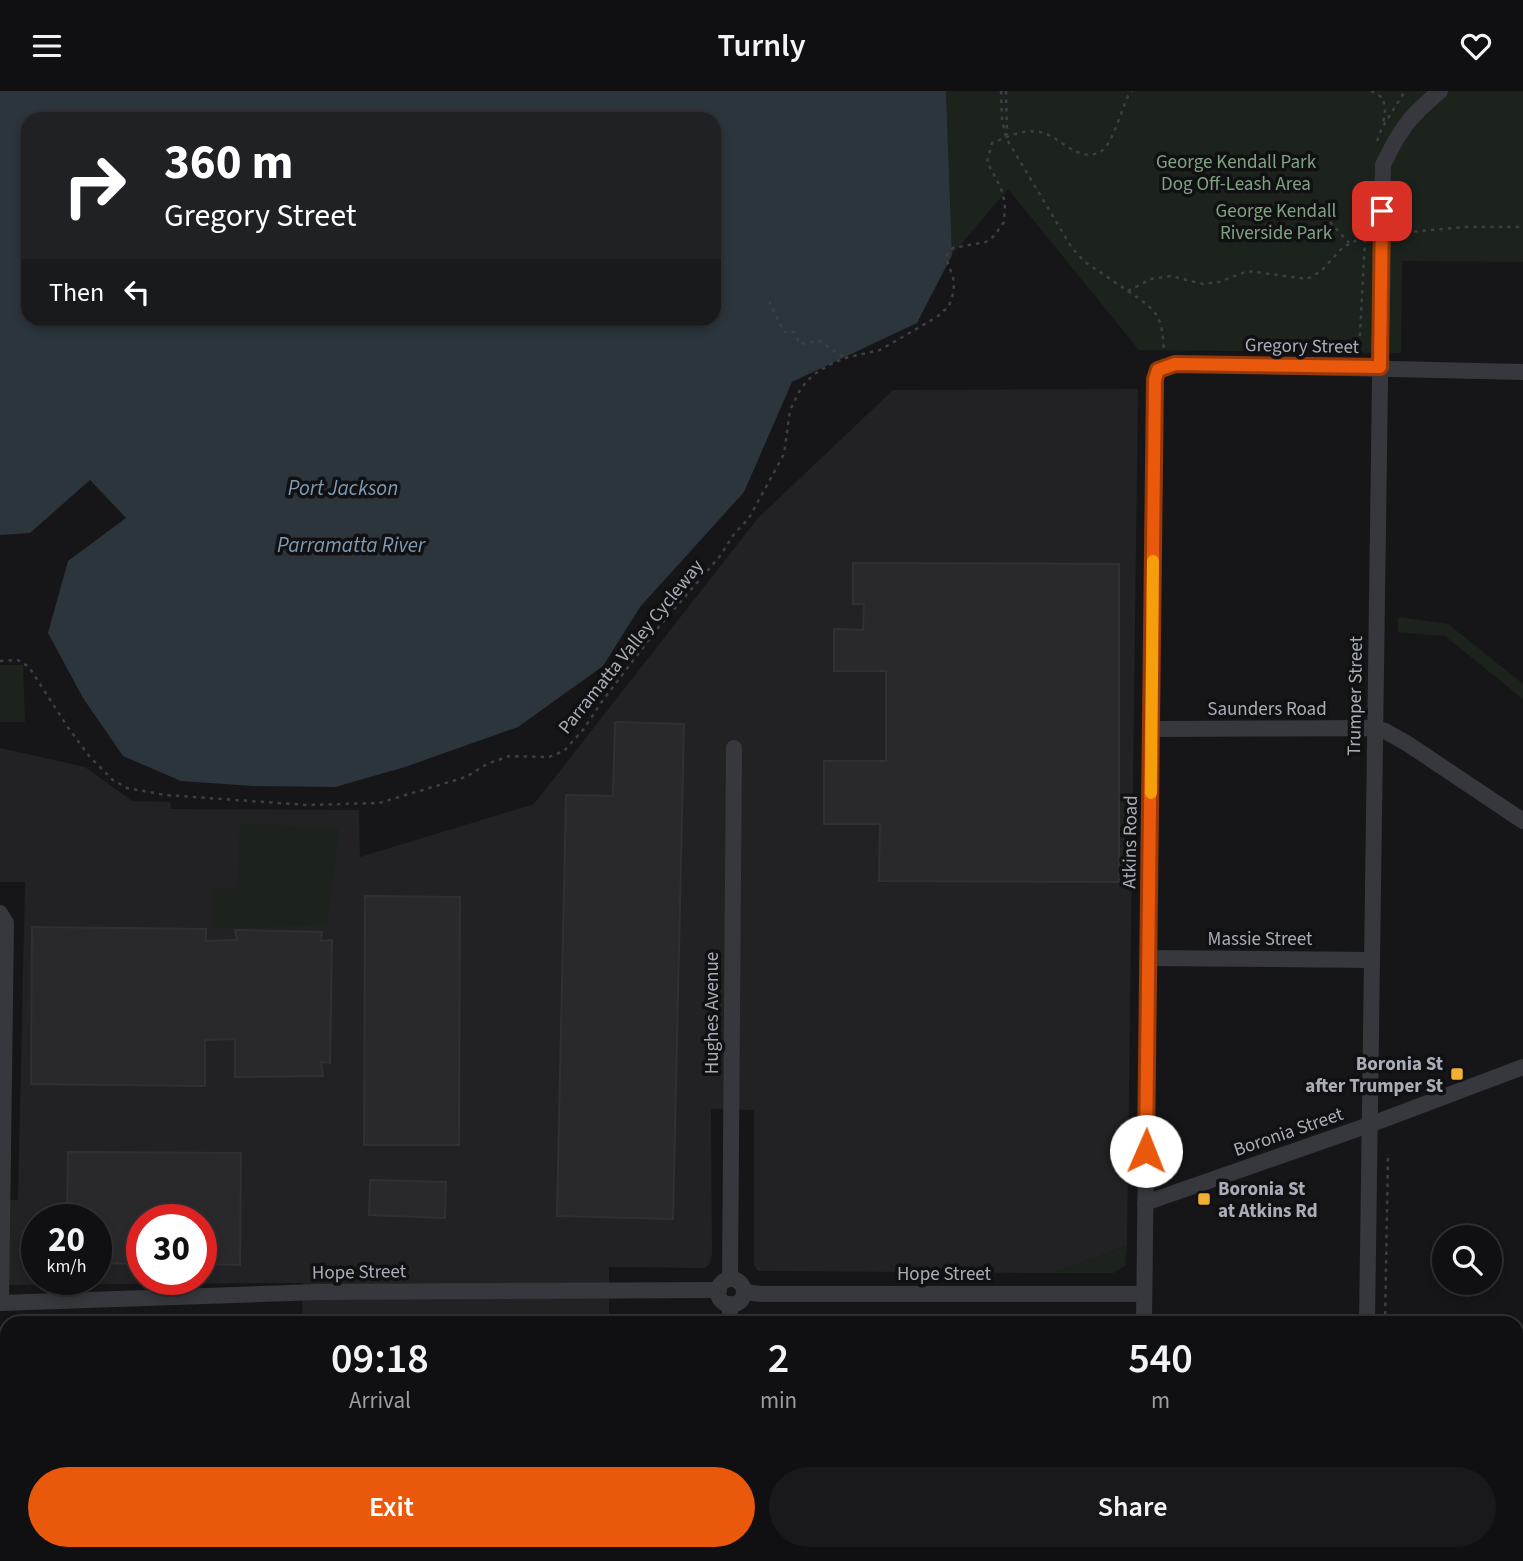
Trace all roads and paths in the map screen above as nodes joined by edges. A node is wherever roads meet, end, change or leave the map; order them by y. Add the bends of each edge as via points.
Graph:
1 (1004, 91) edge
2 (1132, 91) edge
3 (1371, 91) edge
4 (1440, 91) edge
5 (1382, 128) dead end
6 (1006, 138) junction
7 (1330, 222) dead end
8 (1523, 227) edge
9 (1382, 234) junction
10 (1349, 243) junction
11 (1128, 291) junction
12 (769, 301) dead end
13 (845, 358) junction
14 (1165, 366) junction
15 (1380, 367) junction
16 (1523, 372) edge
17 (0, 661) edge
18 (1375, 728) junction
19 (1152, 729) junction
20 (734, 748) dead end
21 (1523, 821) edge
22 (0, 913) edge
23 (1149, 958) junction
24 (1371, 960) junction
25 (1523, 1067) edge
26 (1369, 1125) junction
27 (1388, 1156) dead end
28 (1145, 1203) junction
29 (724, 1285) junction
30 (744, 1292) junction
31 (1144, 1294) junction
32 (1, 1303) edge
33 (730, 1304) junction
34 (730, 1316) edge
35 (1144, 1316) edge
36 (1367, 1316) edge
37 (1385, 1316) edge

1 - 6 path
2 - 6 path via 1102,150 1078,153 1039,131
3 - 5 path via 1382,98
4 - 9 street, Trumper Street via 1397,135 1383,165
6 - 11 path via 1072,248
6 - 13 path, Parramatta Valley Cycleway via 992,143 987,155 1005,204 1004,222 986,242 948,253 954,291 949,306 880,350
7 - 10 path
8 - 9 path
9 - 10 path
9 - 15 street, Trumper Street
10 - 11 path via 1307,279 1248,271 1203,284 1171,276 1151,279
11 - 14 path via 1158,316
12 - 13 path via 784,332 794,332 800,344 819,341
13 - 17 path, Parramatta Valley Cycleway via 813,375 794,400 784,454 749,518 658,628 583,730 564,751 549,757 509,756 466,777 379,803 307,805 165,795 127,788 113,780 69,729 29,667 18,660
14 - 15 street, Gregory Street
14 - 19 street, Atkins Road via 1155,379
15 - 16 street, Gregory Street
15 - 18 street, Trumper Street
18 - 19 street, Saunders Road
18 - 21 street, Saunders Road via 1408,744
18 - 24 street, Trumper Street
19 - 23 street, Atkins Road
20 - 29 street, Hughes Avenue
22 - 32 street via 6,923
23 - 24 street, Massie Street
23 - 28 street, Atkins Road
24 - 26 street, Trumper Street
25 - 26 street, Boronia Street
26 - 28 street, Boronia Street
26 - 36 street, Trumper Street
27 - 37 path
28 - 31 street, Atkins Road
29 - 30 street via 738,1281
29 - 32 street, Hope Street
29 - 33 street via 722,1301
30 - 31 street, Hope Street
30 - 33 street via 738,1303
31 - 35 street, Atkins Road
33 - 34 street

